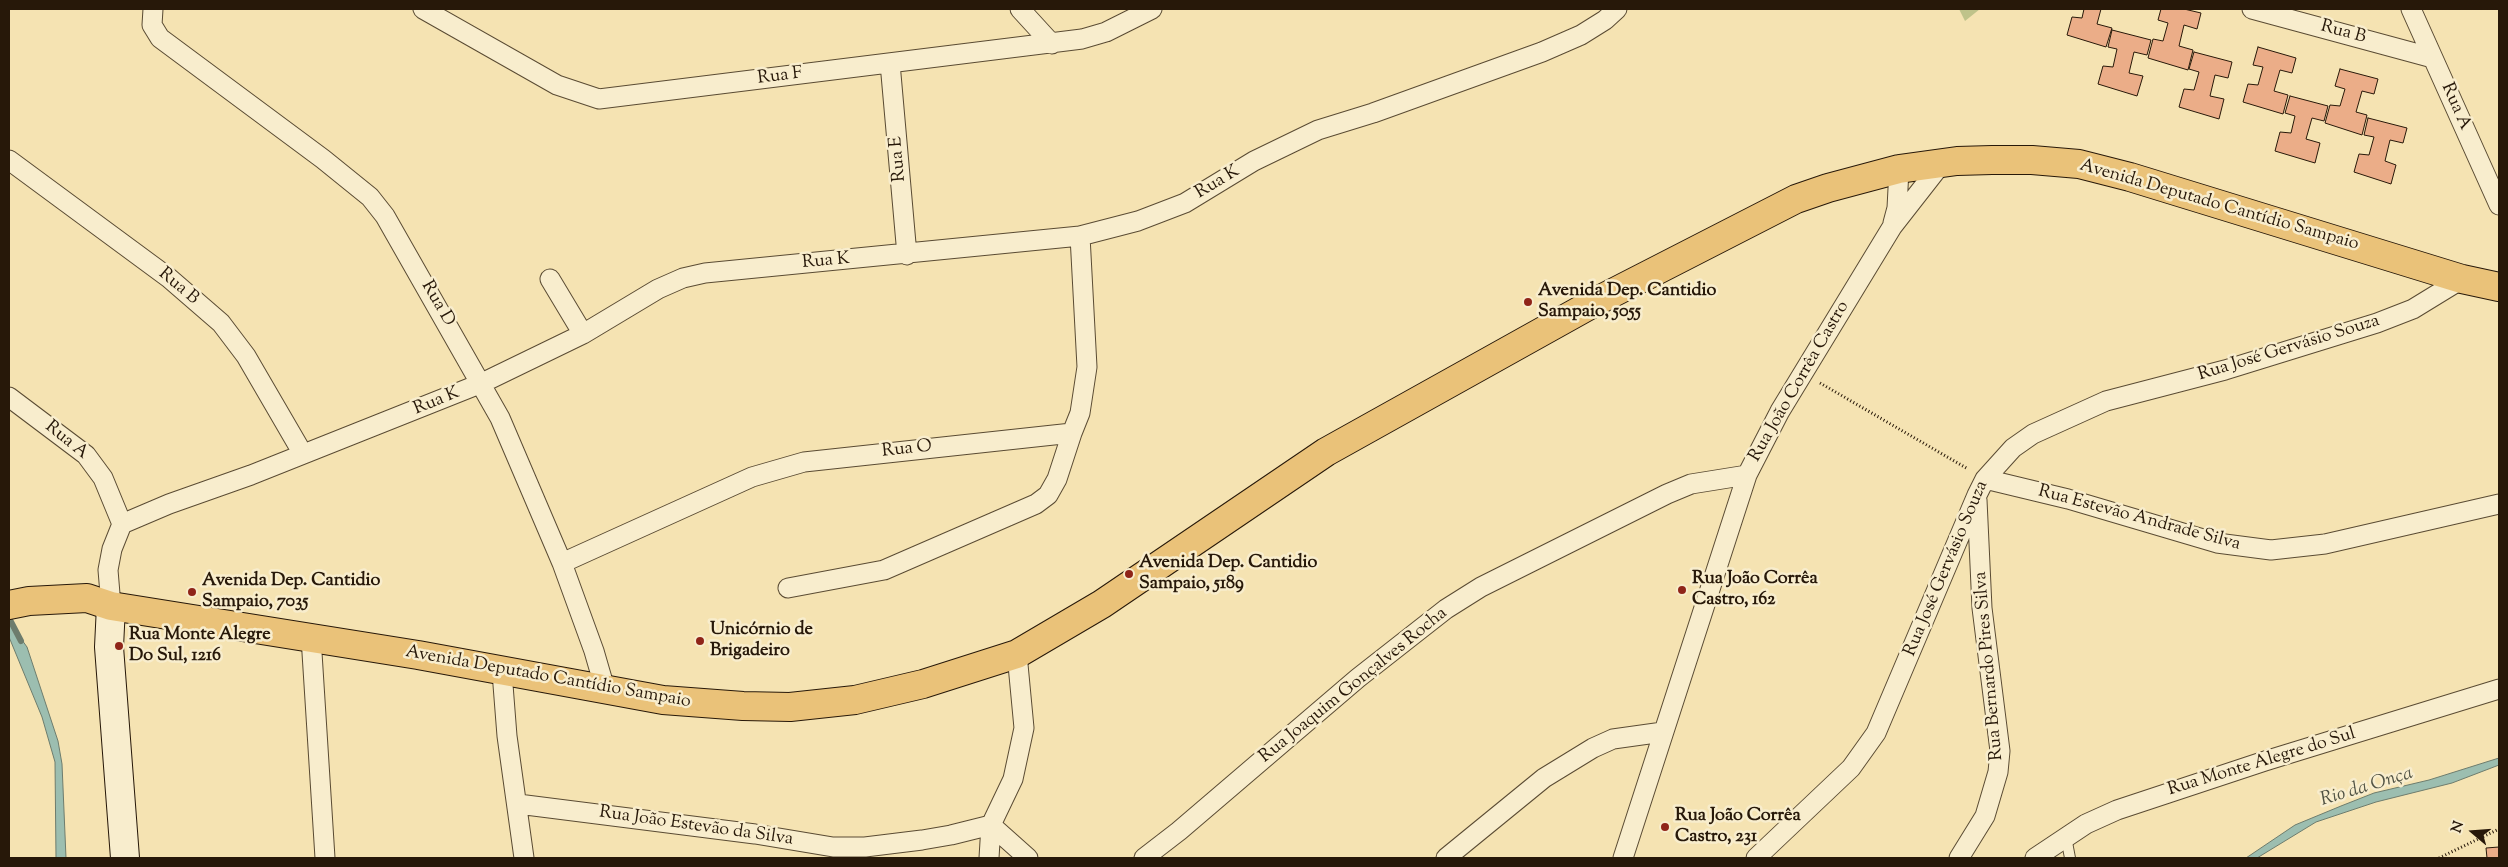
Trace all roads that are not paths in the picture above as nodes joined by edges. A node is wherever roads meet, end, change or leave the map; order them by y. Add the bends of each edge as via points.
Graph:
1 (154, 9) edge
2 (422, 9) edge
3 (1020, 9) edge
4 (1152, 9) edge
5 (1617, 9) edge
6 (2252, 9) edge
7 (2411, 9) edge
8 (1052, 44) junction
9 (2433, 58) junction
10 (890, 64) junction
11 (9, 160) edge
12 (1942, 163) junction
13 (1899, 169) junction
14 (2499, 205) edge
15 (1892, 227) junction
16 (1080, 236) junction
17 (907, 255) junction
18 (550, 279) dead end
19 (2462, 279) junction
20 (2499, 288) edge
21 (583, 334) junction
22 (482, 383) junction
23 (9, 397) edge
24 (1072, 433) junction
25 (303, 454) junction
26 (1746, 475) junction
27 (1981, 487) junction
28 (2499, 504) edge
29 (122, 524) junction
30 (562, 563) junction
31 (788, 588) dead end
32 (19, 603) edge
33 (111, 606) junction
34 (310, 637) junction
35 (1017, 654) junction
36 (502, 672) junction
37 (605, 689) junction
38 (2499, 689) edge
39 (1663, 732) junction
40 (518, 804) junction
41 (991, 825) junction
42 (2066, 837) junction
43 (827, 853) edge
44 (124, 858) edge
45 (325, 858) edge
46 (524, 858) edge
47 (989, 858) edge
48 (1028, 858) edge
49 (1144, 858) edge
50 (1446, 858) edge
51 (1623, 858) edge
52 (1756, 858) edge
53 (1959, 858) edge
54 (2036, 858) edge
55 (2070, 858) edge

1 - 22 street, Rua D via 152,25 170,48 370,197 407,251
2 - 10 street, Rua F via 557,85 599,99
3 - 8 street
4 - 8 street, Rua F via 1106,32
5 - 16 street, Rua K via 1581,35 1542,52 1318,130 1284,145 1185,203 1160,214
6 - 9 street, Rua B
7 - 9 street, Rua A
8 - 10 street, Rua F
9 - 14 street, Rua A
10 - 17 street, Rua E
11 - 25 street, Rua B via 169,278 221,323 246,356
12 - 13 main road, Avenida Deputado Cantídio Sampaio
12 - 15 street, Rua João Corrêa Castro
12 - 19 main road, Avenida Deputado Cantídio Sampaio via 2032,160 2078,164
13 - 15 street, Rua João Corrêa Castro via 1897,208
13 - 35 main road, Avenida Deputado Cantídio Sampaio via 1796,200 1589,305 1326,452 1102,604
15 - 26 street, Rua João Corrêa Castro via 1802,372
16 - 17 street, Rua K
16 - 24 street via 1087,367 1080,413
17 - 21 street, Rua K via 705,273 658,289
18 - 21 street
19 - 20 main road, Avenida Deputado Cantídio Sampaio
19 - 27 street, Rua José Gervásio Souza via 2412,309 2377,323 2225,370 2106,401 2033,434 2013,448
21 - 22 street, Rua K
22 - 25 street, Rua K
22 - 30 street, Rua D
23 - 29 street, Rua A via 86,455 103,478
24 - 30 street, Rua O via 804,462 752,477
24 - 31 street via 1057,479 1048,495 1036,504 884,570
25 - 29 street, Rua K
26 - 39 street, Rua João Corrêa Castro
26 - 49 street, Rua Joaquim Gonçalves Rocha via 1691,484 1667,494 1481,587 1358,678
27 - 28 street, Rua Estevão Andrade Silva via 2068,499 2217,543 2271,550 2326,544
27 - 52 street, Rua José Gervásio Souza via 1876,733 1851,768
27 - 53 street, Rua Bernardo Pires Silva via 1982,608 2000,751 1998,772 1984,816
29 - 33 street via 113,543 108,570
30 - 37 street, Rua D
32 - 33 main road, Avenida Deputado Cantídio Sampaio via 87,598
33 - 34 main road, Avenida Deputado Cantídio Sampaio
33 - 44 street via 109,647
34 - 36 main road, Avenida Deputado Cantídio Sampaio
34 - 45 street
35 - 37 main road, Avenida Deputado Cantídio Sampaio via 923,684 855,700 790,707 663,700
35 - 41 street via 1024,728 1012,779
36 - 37 main road, Avenida Deputado Cantídio Sampaio
36 - 40 street via 507,736
38 - 42 street, Rua Monte Alegre do Sul via 2148,799 2117,810
39 - 50 street via 1612,739 1593,748 1544,778
39 - 51 street, Rua João Corrêa Castro
40 - 43 street, Rua João Estevão da Silva via 755,834
40 - 46 street
41 - 43 street, Rua João Estevão da Silva via 922,840
41 - 47 street
41 - 48 street
42 - 54 street, Rua Monte Alegre do Sul
42 - 55 lane

